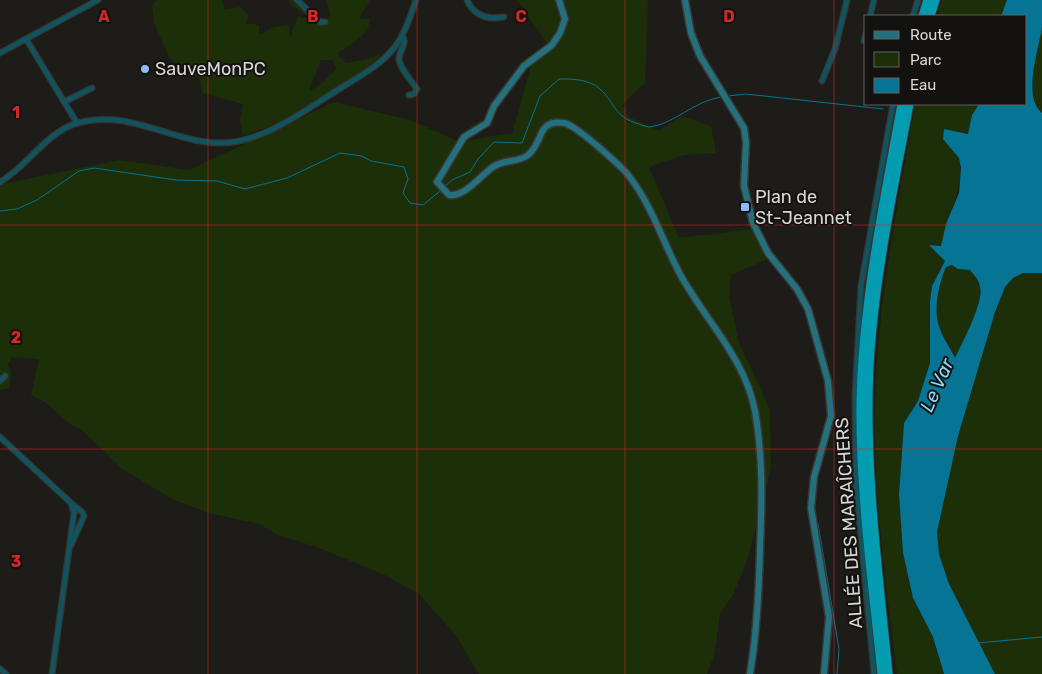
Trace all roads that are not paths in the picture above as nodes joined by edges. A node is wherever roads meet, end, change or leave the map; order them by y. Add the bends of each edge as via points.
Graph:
1 (98, 0) edge
2 (297, 0) edge
3 (416, 0) edge
4 (466, 0) edge
5 (559, 0) edge
6 (685, 0) edge
7 (847, 0) edge
8 (874, 0) edge
9 (918, 0) edge
10 (928, 0) edge
11 (935, 0) edge
12 (870, 15) edge
13 (913, 15) edge
14 (924, 15) edge
15 (930, 15) edge
16 (504, 17) dead end
17 (325, 22) dead end
18 (402, 36) junction
19 (26, 39) junction
20 (0, 53) edge
21 (822, 81) dead end
22 (92, 88) dead end
23 (409, 95) dead end
24 (64, 102) junction
25 (893, 105) edge
26 (902, 105) edge
27 (909, 105) edge
28 (77, 123) junction
29 (0, 182) edge
30 (4, 376) dead end
31 (0, 381) edge
32 (0, 437) edge
33 (71, 503) junction
34 (70, 548) junction
35 (0, 670) edge
36 (6, 674) edge
37 (52, 674) edge
38 (750, 674) edge
39 (824, 674) edge
40 (874, 674) edge
41 (882, 674) edge
42 (888, 674) edge

1 - 19 street
2 - 17 street via 320,22
3 - 18 street
4 - 16 street via 475,13 490,18
5 - 38 street via 565,20 560,33 552,45 524,66 494,106 487,123 470,132 462,141 438,177 438,186 454,196 499,163 527,156 535,147 542,129 559,123 569,125 622,167 638,188 681,275 736,360 751,394 762,480 758,608
6 - 39 street via 695,43 745,134 744,186 749,214 768,253 797,289 808,309 831,396 831,416 814,477 811,508 829,617
7 - 21 street via 835,50
8 - 12 street
9 - 13 street
10 - 14 highway
11 - 15 highway
18 - 23 street via 405,40 399,58 417,90
18 - 28 street via 385,58 369,70 288,121 238,141 203,142 125,120
19 - 20 street
19 - 24 street
22 - 24 street
24 - 28 street
25 - 40 street, ALLÉE DES MARAÎCHERS via 861,286 855,410 856,483
26 - 41 highway via 873,263 862,383 864,492
27 - 42 highway via 881,255 869,365 870,492
28 - 29 street via 61,132
30 - 31 street
32 - 33 street
33 - 34 street via 74,513
33 - 34 street via 84,516
34 - 37 street
35 - 36 street

